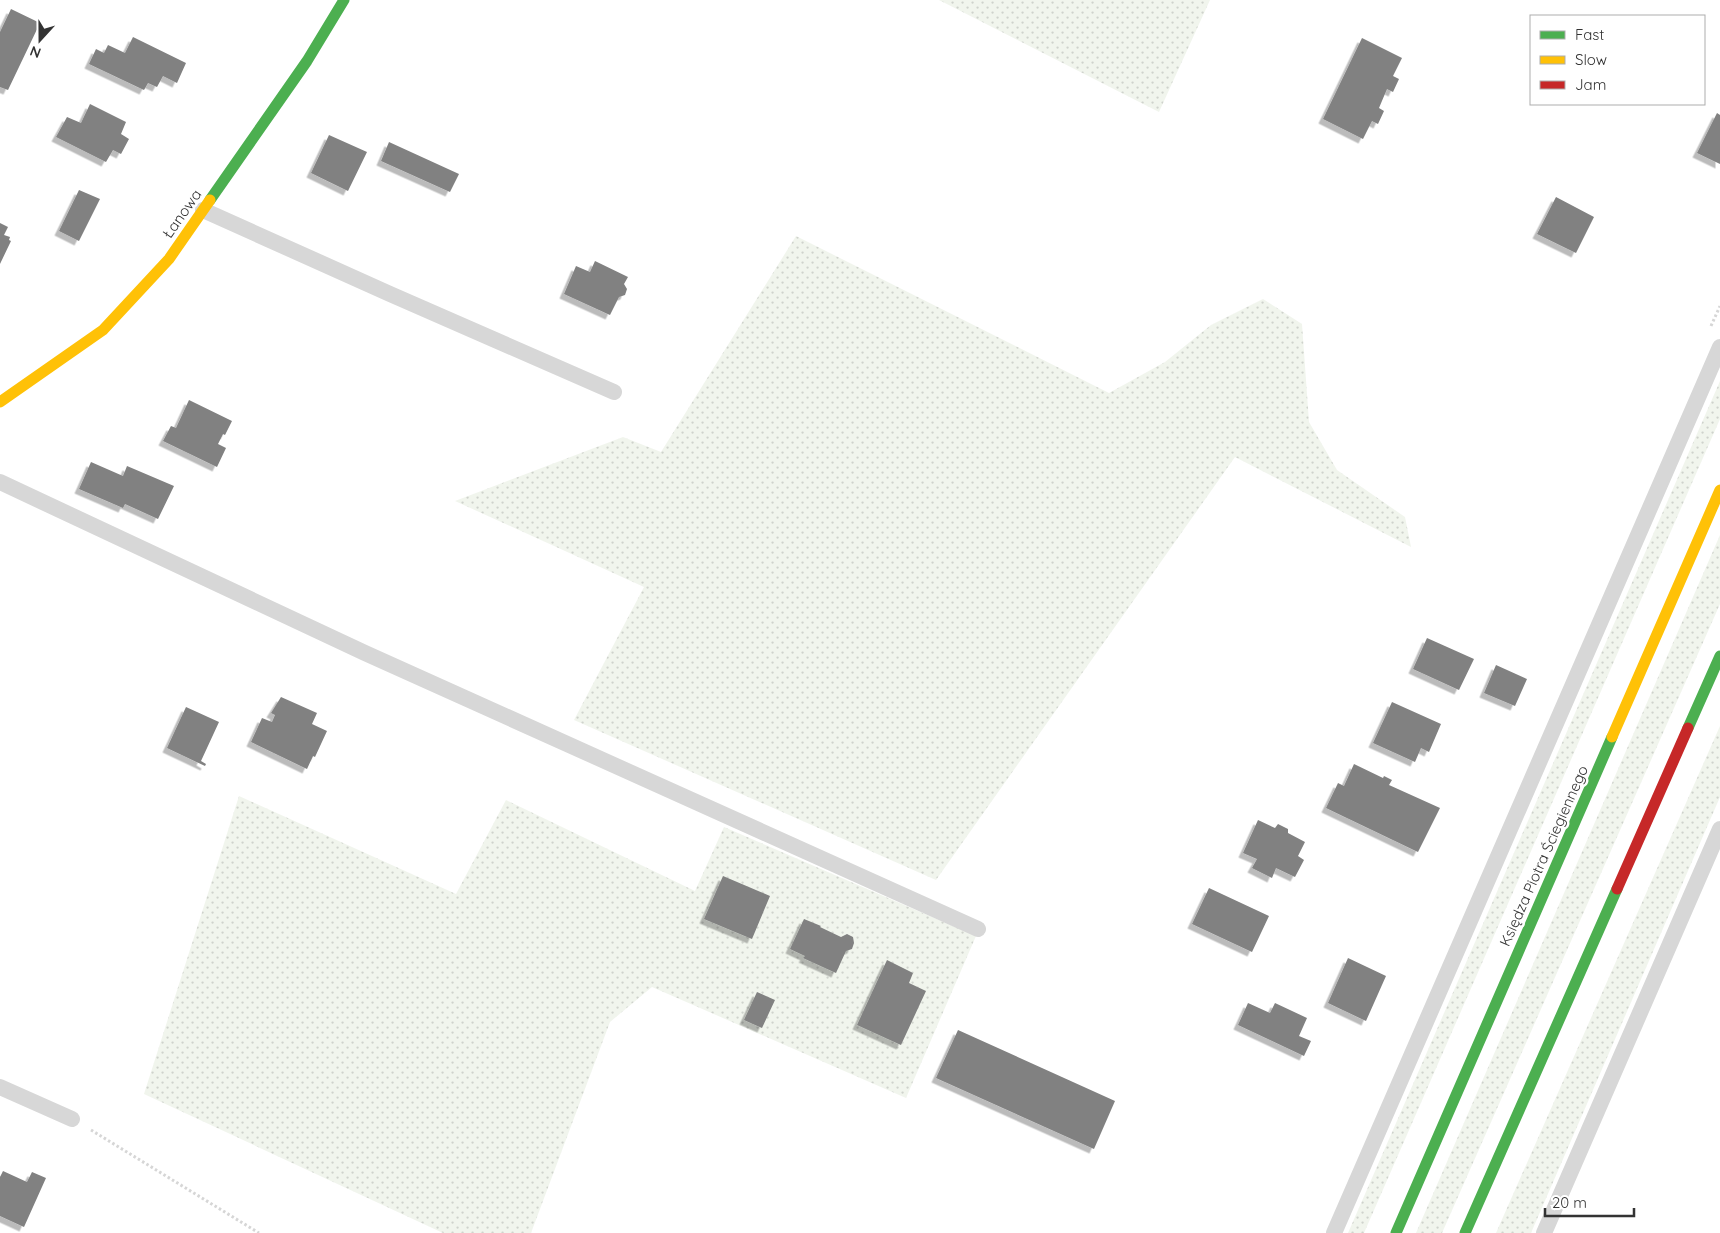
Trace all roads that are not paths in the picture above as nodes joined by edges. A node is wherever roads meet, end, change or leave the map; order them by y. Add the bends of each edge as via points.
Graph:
1 (344, 0) edge
2 (203, 210) junction
3 (1720, 347) edge
4 (614, 392) dead end
5 (0, 402) edge
6 (0, 482) edge
7 (1720, 490) edge
8 (1720, 656) edge
9 (1720, 829) edge
10 (978, 929) dead end
11 (0, 1087) edge
12 (72, 1119) road end
13 (1334, 1233) edge
14 (1396, 1233) edge
15 (1465, 1233) edge
16 (1544, 1233) edge

1 - 2 main road, Łanowa via 307,61
2 - 4 lane
2 - 5 main road, Łanowa via 169,259 103,330
3 - 13 lane
6 - 10 lane via 365,653
7 - 14 main road, Księdza Piotra Ściegiennego
8 - 15 main road
9 - 16 lane
11 - 12 lane

